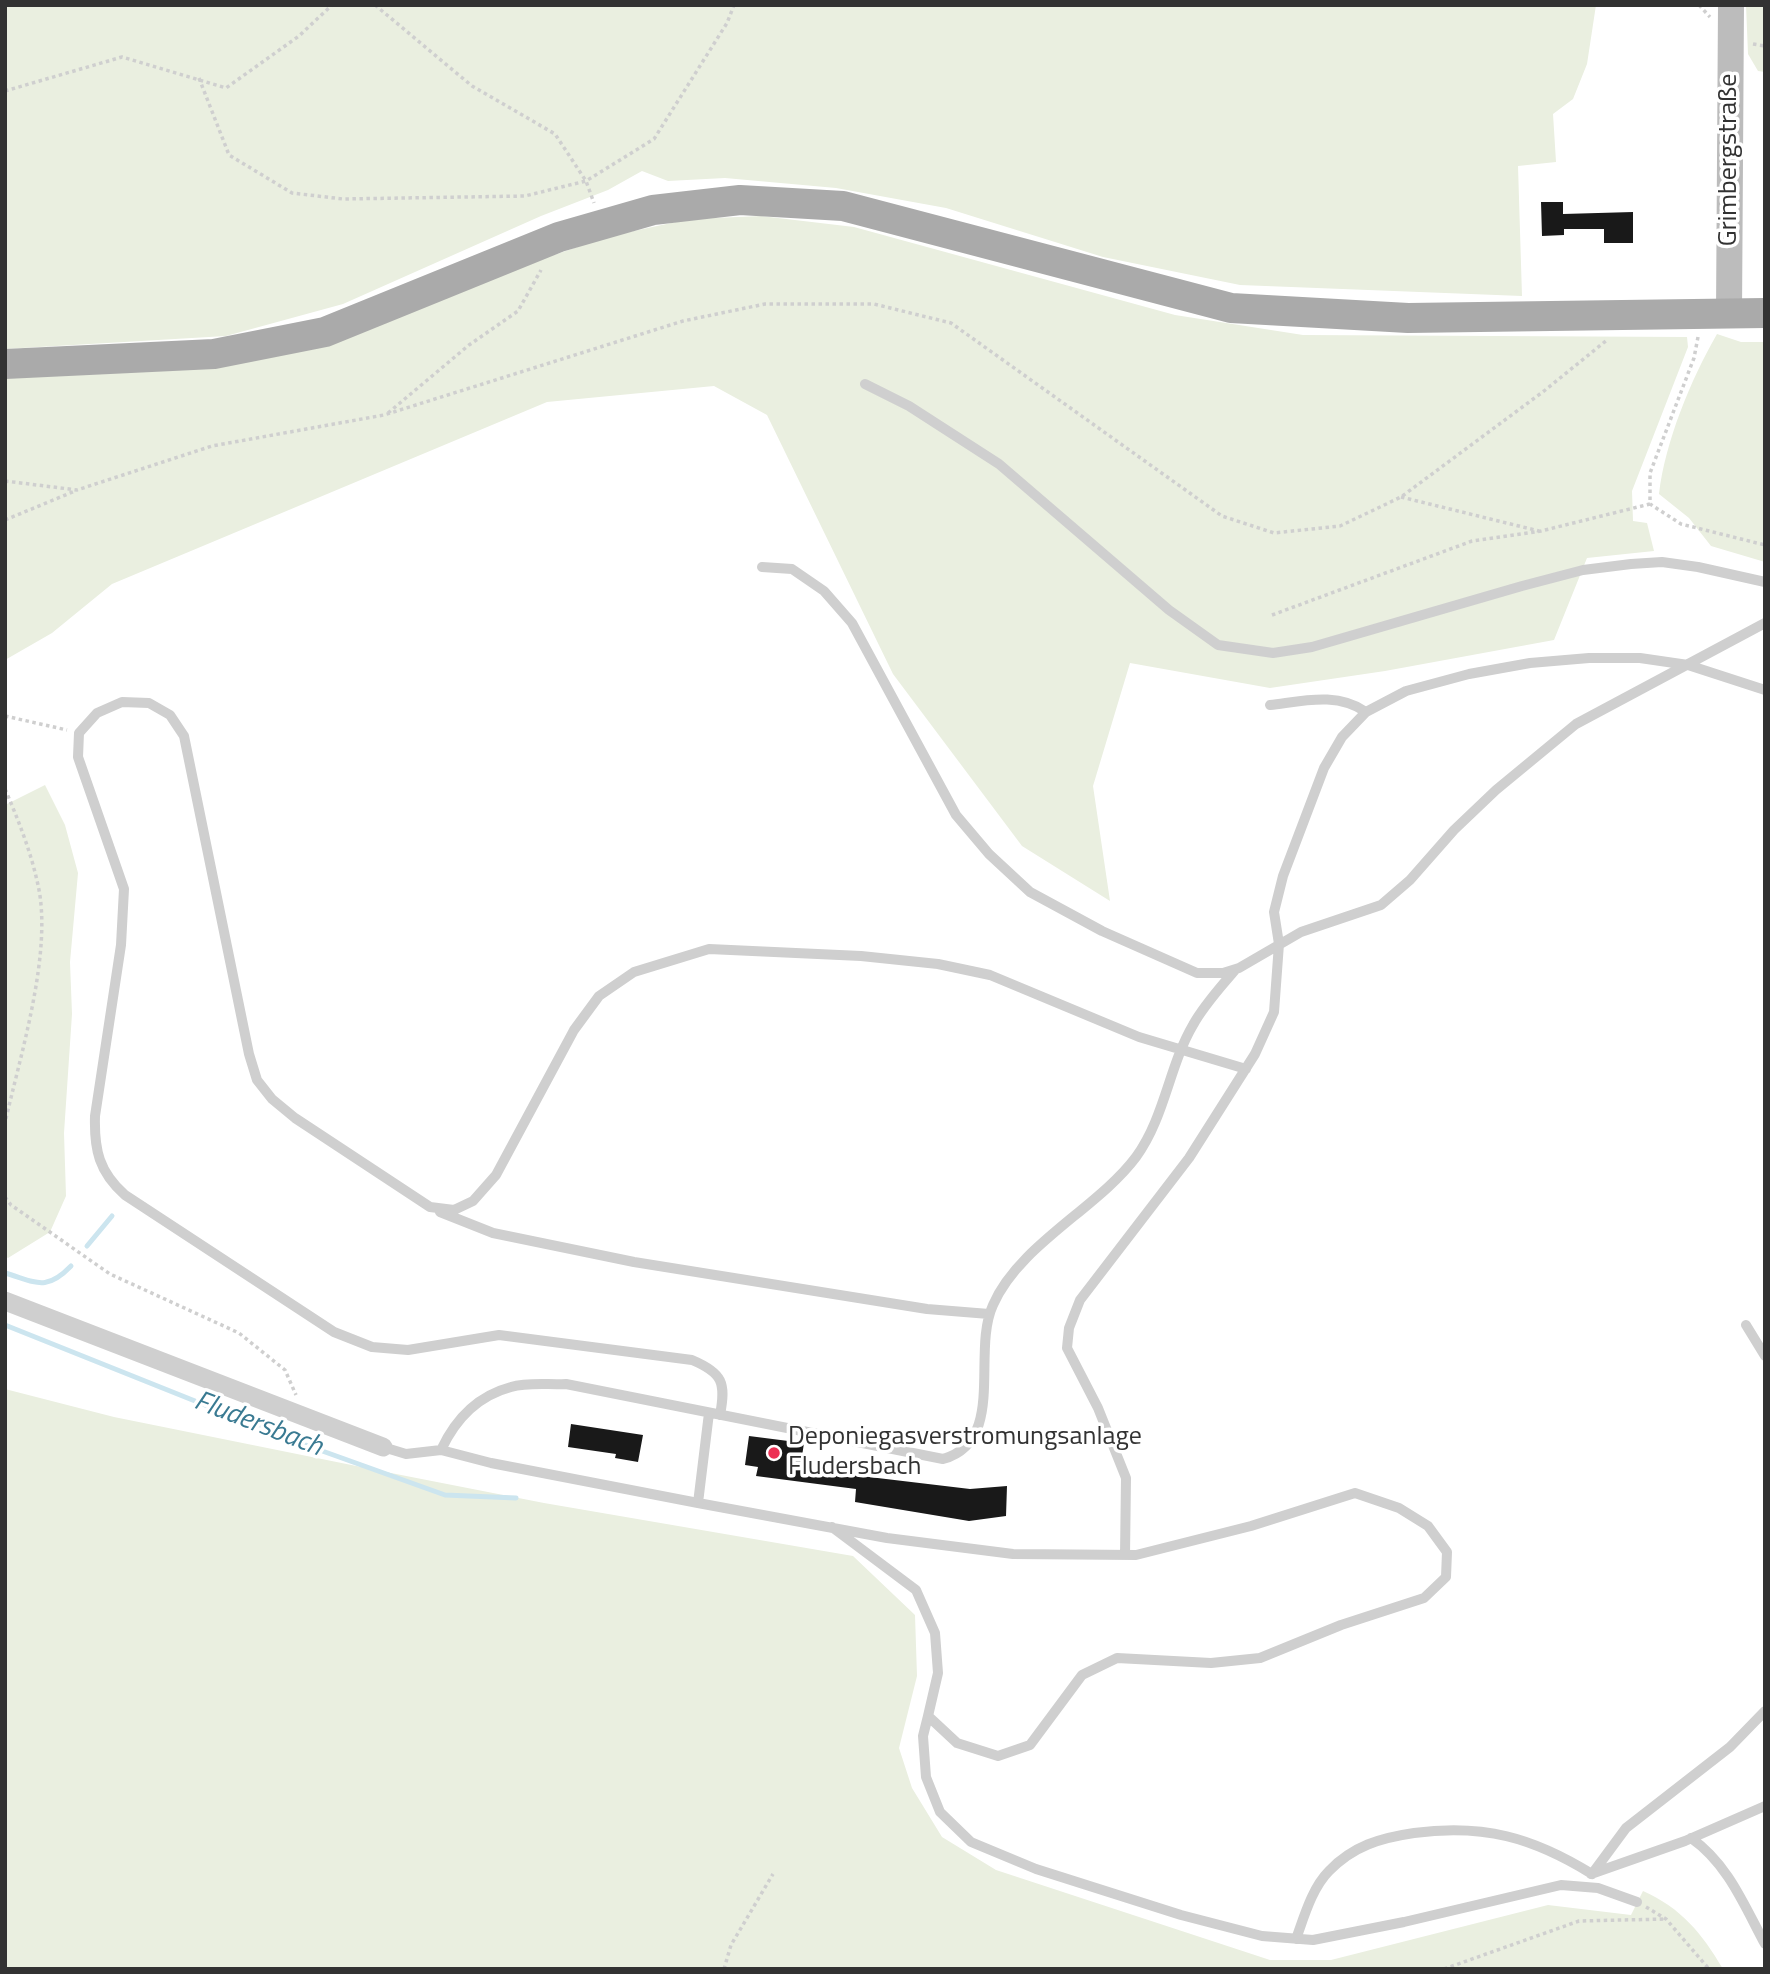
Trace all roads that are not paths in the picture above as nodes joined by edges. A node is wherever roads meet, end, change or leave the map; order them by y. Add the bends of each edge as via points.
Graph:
1 (1731, 5) edge
2 (1765, 313) edge
3 (1716, 314) junction
4 (5, 364) edge
5 (865, 384) dead end
6 (762, 567) dead end
7 (1765, 582) edge
8 (1765, 622) edge
9 (1688, 665) junction
10 (1765, 690) edge
11 (1270, 705) dead end
12 (1366, 712) junction
13 (67, 730) road end
14 (79, 733) junction
15 (1279, 944) junction
16 (1236, 969) junction
17 (1181, 1052) junction
18 (1246, 1069) junction
19 (430, 1207) junction
20 (5, 1301) edge
21 (989, 1314) junction
22 (1746, 1325) dead end
23 (1765, 1356) edge
24 (715, 1414) junction
25 (383, 1447) joint
26 (441, 1450) junction
27 (698, 1503) junction
28 (832, 1527) junction
29 (1125, 1555) junction
30 (1765, 1711) edge
31 (928, 1716) junction
32 (1765, 1806) edge
33 (1691, 1838) junction
34 (1591, 1874) junction
35 (1561, 1885) junction
36 (1637, 1902) road end
37 (1296, 1938) junction
38 (1765, 1944) edge

1 - 3 street, Grimbergstraße
2 - 3 main road
3 - 4 main road via 1408,318 1231,308 843,206 740,200 653,210 559,237 325,332 214,354
5 - 7 lane via 999,464 1169,610 1218,645 1273,653 1312,647 1583,570 1631,564 1662,562
6 - 16 lane via 792,569 824,591 852,623 956,815 1030,892 1196,973
8 - 9 lane
9 - 10 lane
9 - 12 lane via 1640,658 1530,663 1406,691
9 - 15 lane via 1576,724 1539,752 1381,905 1322,923
11 - 12 lane via 1318,698 1350,701
12 - 15 lane via 1342,737 1308,802 1274,912
13 - 14 lane
14 - 19 lane via 97,713 122,702 149,703 170,715 184,736 190,761 257,1080 295,1118
14 - 24 lane via 78,757 124,890 121,944 95,1116 94,1136 107,1179 334,1332 372,1347 408,1350 499,1335 692,1360 712,1368 720,1379 724,1393
15 - 16 lane
15 - 18 lane via 1274,1012
16 - 17 lane via 1192,1026
17 - 18 lane
17 - 19 lane via 977,972 861,956 709,949 634,972 599,996 574,1030 496,1175 473,1201 454,1210
17 - 21 lane via 1153,1128 1137,1155 1036,1251 1009,1281
18 - 29 lane via 1189,1158 1080,1300 1069,1328 1067,1348 1126,1478
19 - 21 lane via 493,1233 537,1244 928,1309
20 - 25 street
21 - 24 lane via 980,1427 960,1454 943,1459
22 - 23 lane
24 - 26 lane via 566,1384 512,1386 471,1406 452,1426
24 - 27 lane
25 - 26 lane via 406,1454
26 - 27 lane
27 - 28 lane
28 - 29 lane via 1013,1555
28 - 31 lane via 916,1590 935,1633 938,1673
29 - 31 lane via 1251,1526 1355,1493 1399,1508 1428,1526 1447,1552 1446,1577 1424,1598 1260,1658 1211,1663 1117,1658 1082,1675 1030,1745 998,1756 957,1743
30 - 34 lane via 1730,1747 1626,1828
31 - 37 lane via 923,1736 926,1777 940,1811 971,1842 1036,1869 1181,1915 1262,1936
32 - 33 lane
33 - 34 lane
33 - 38 lane via 1709,1850 1733,1882
34 - 35 lane
34 - 37 lane via 1560,1855 1489,1831 1447,1829 1396,1836 1360,1845 1327,1873
35 - 36 lane via 1598,1888
35 - 37 lane via 1404,1922 1313,1940

